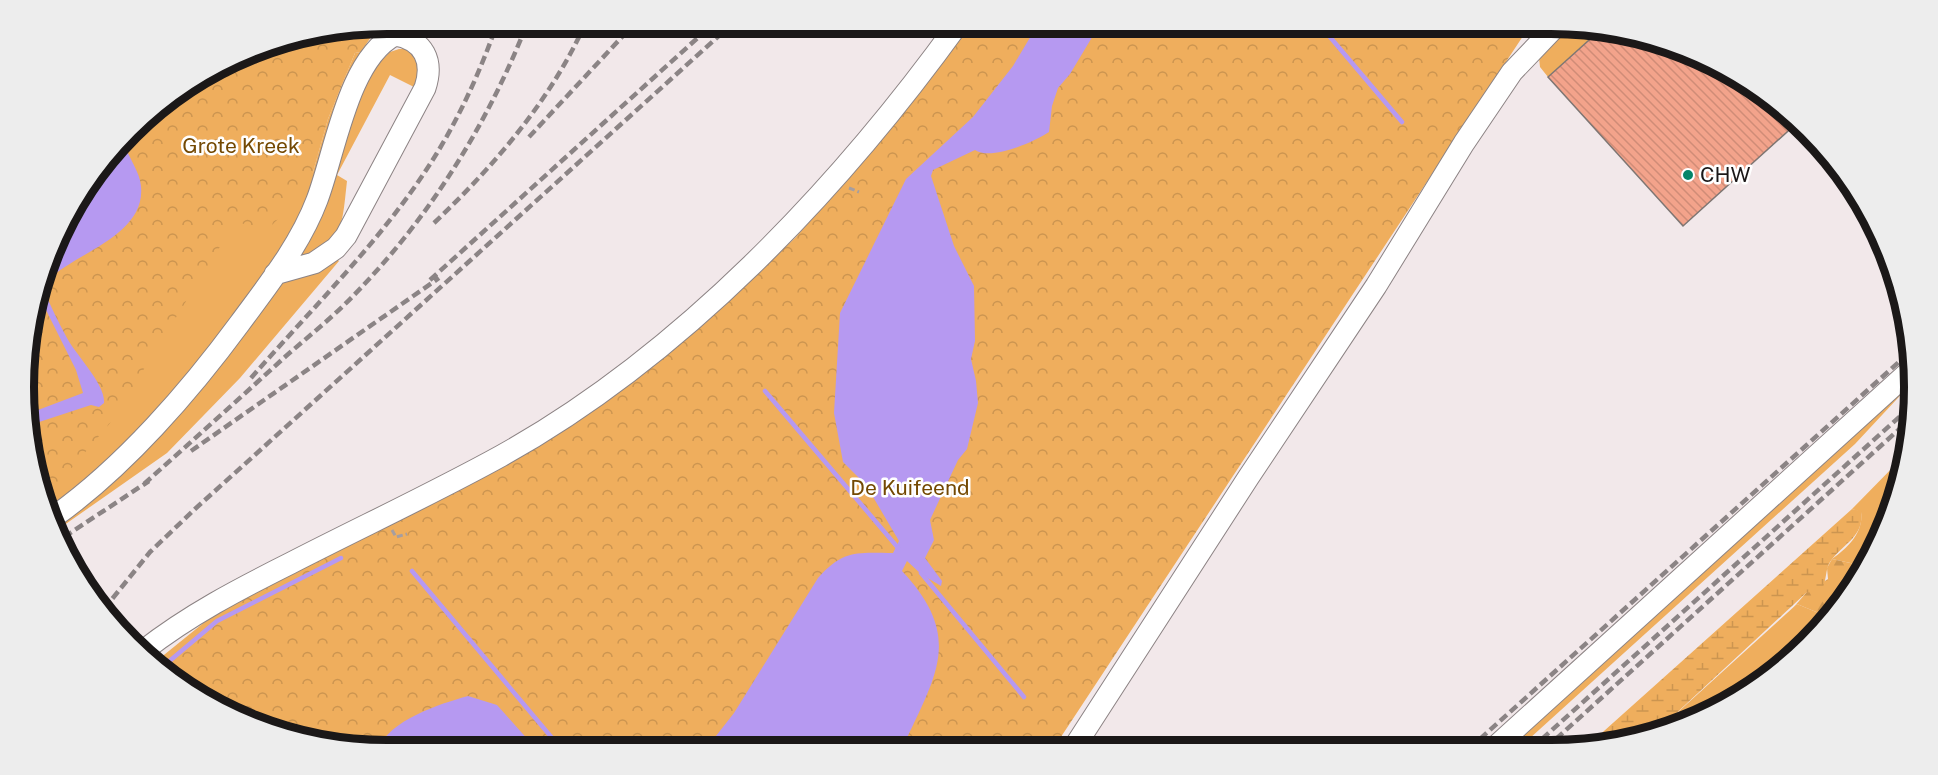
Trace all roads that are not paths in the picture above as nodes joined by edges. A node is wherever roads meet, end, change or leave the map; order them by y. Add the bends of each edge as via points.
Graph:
1 (951, 34) edge
2 (1548, 34) edge
3 (275, 274) junction
4 (1904, 377) edge
5 (58, 514) edge
6 (149, 647) edge
7 (1079, 740) edge
8 (1503, 740) edge

1 - 6 street via 835,180 710,303 642,360 548,428 501,456 205,607
2 - 7 street via 1512,72 1464,143 1376,286
3 - 3 street via 314,207 352,94 367,62 383,41 395,35 414,41 424,50 429,63 425,88 346,236 325,258
3 - 5 street via 190,388 89,489
4 - 8 street

